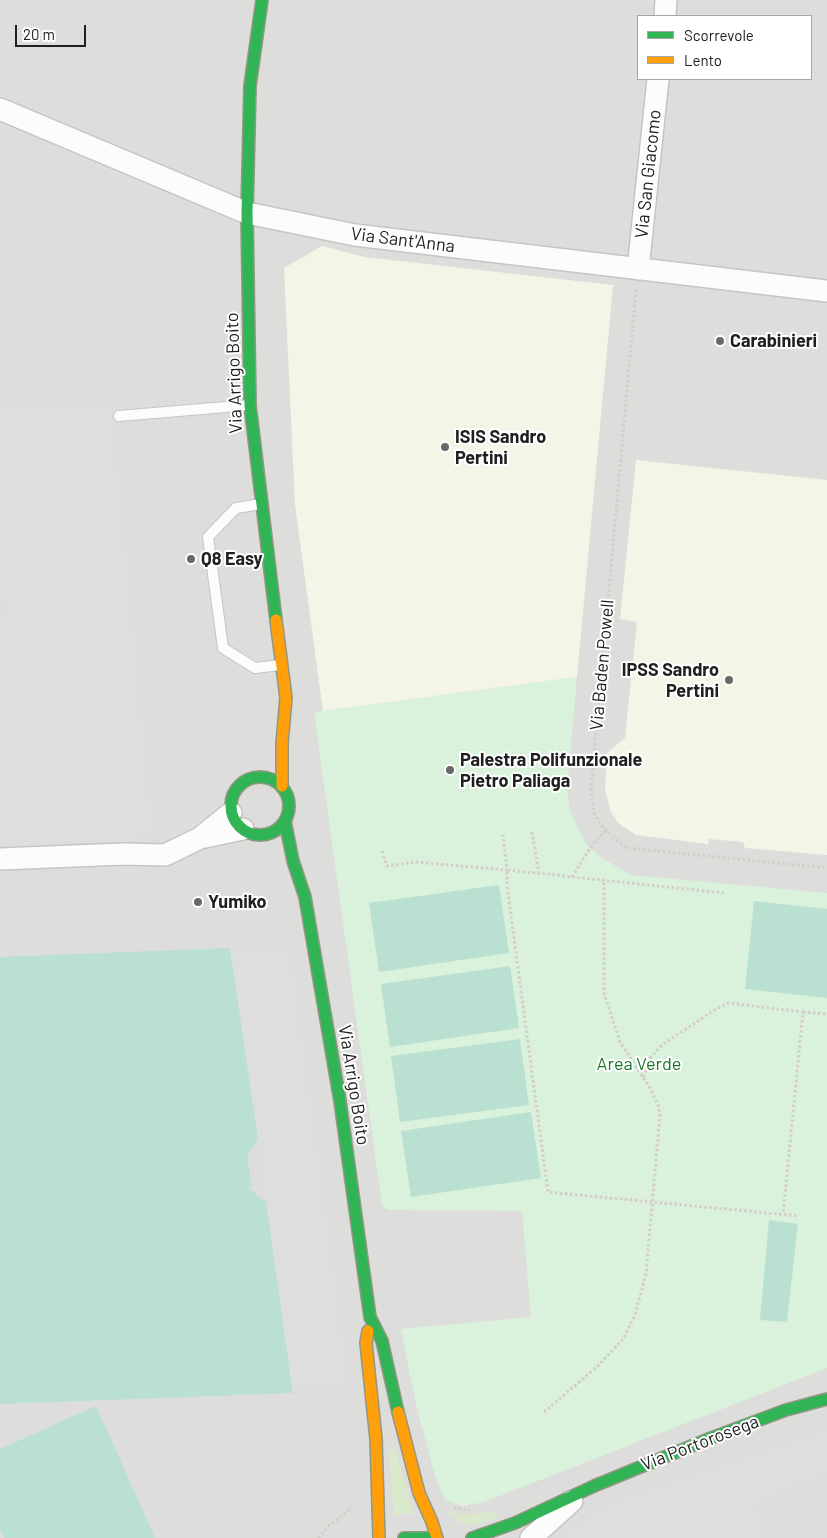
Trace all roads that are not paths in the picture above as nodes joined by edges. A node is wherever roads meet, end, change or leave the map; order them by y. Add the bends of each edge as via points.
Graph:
1 (262, 0) edge
2 (666, 0) edge
3 (665, 15) edge
4 (658, 80) edge
5 (0, 109) edge
6 (247, 213) junction
7 (638, 269) junction
8 (827, 291) edge
9 (250, 405) junction
10 (119, 416) dead end
11 (262, 504) junction
12 (282, 665) junction
13 (282, 743) junction
14 (266, 777) junction
15 (282, 786) junction
16 (237, 821) junction
17 (285, 821) junction
18 (271, 833) junction
19 (1, 861) edge
20 (293, 861) junction
21 (370, 1317) junction
22 (827, 1399) edge
23 (577, 1495) junction
24 (379, 1538) edge
25 (404, 1538) edge
26 (433, 1538) edge
27 (437, 1538) edge
28 (472, 1538) edge
29 (531, 1538) edge

1 - 6 main road, Via Arrigo Boito via 250,86
2 - 3 street
4 - 7 street, Via San Giacomo
5 - 6 street, Via Sant'Anna
6 - 7 street, Via Sant'Anna via 355,234
6 - 9 main road, Via Arrigo Boito
7 - 8 street, Via Sant'Anna
9 - 10 lane
9 - 11 main road, Via Arrigo Boito
11 - 12 main road, Via Arrigo Boito
11 - 12 lane via 236,508 208,537 223,648 255,668
12 - 13 main road, Via Arrigo Boito via 286,698
13 - 14 main road, Via Arrigo Boito
13 - 15 main road, Via Arrigo Boito
14 - 15 main road
14 - 16 main road via 256,777 239,786 231,803
15 - 17 main road via 289,803
16 - 18 main road via 251,834
16 - 19 street via 164,855
17 - 18 main road
17 - 20 main road, Via Arrigo Boito
18 - 20 main road, Via Arrigo Boito
20 - 21 main road, Via Arrigo Boito via 305,897 340,1101
21 - 24 main road, Via Arrigo Boito via 366,1343 376,1439
21 - 27 main road, Via Arrigo Boito via 382,1341 419,1493
22 - 23 main road, Via Portorosega via 786,1410 711,1438
23 - 28 main road, Via Portorosega
23 - 29 street, Via Portorosega
25 - 26 main road

